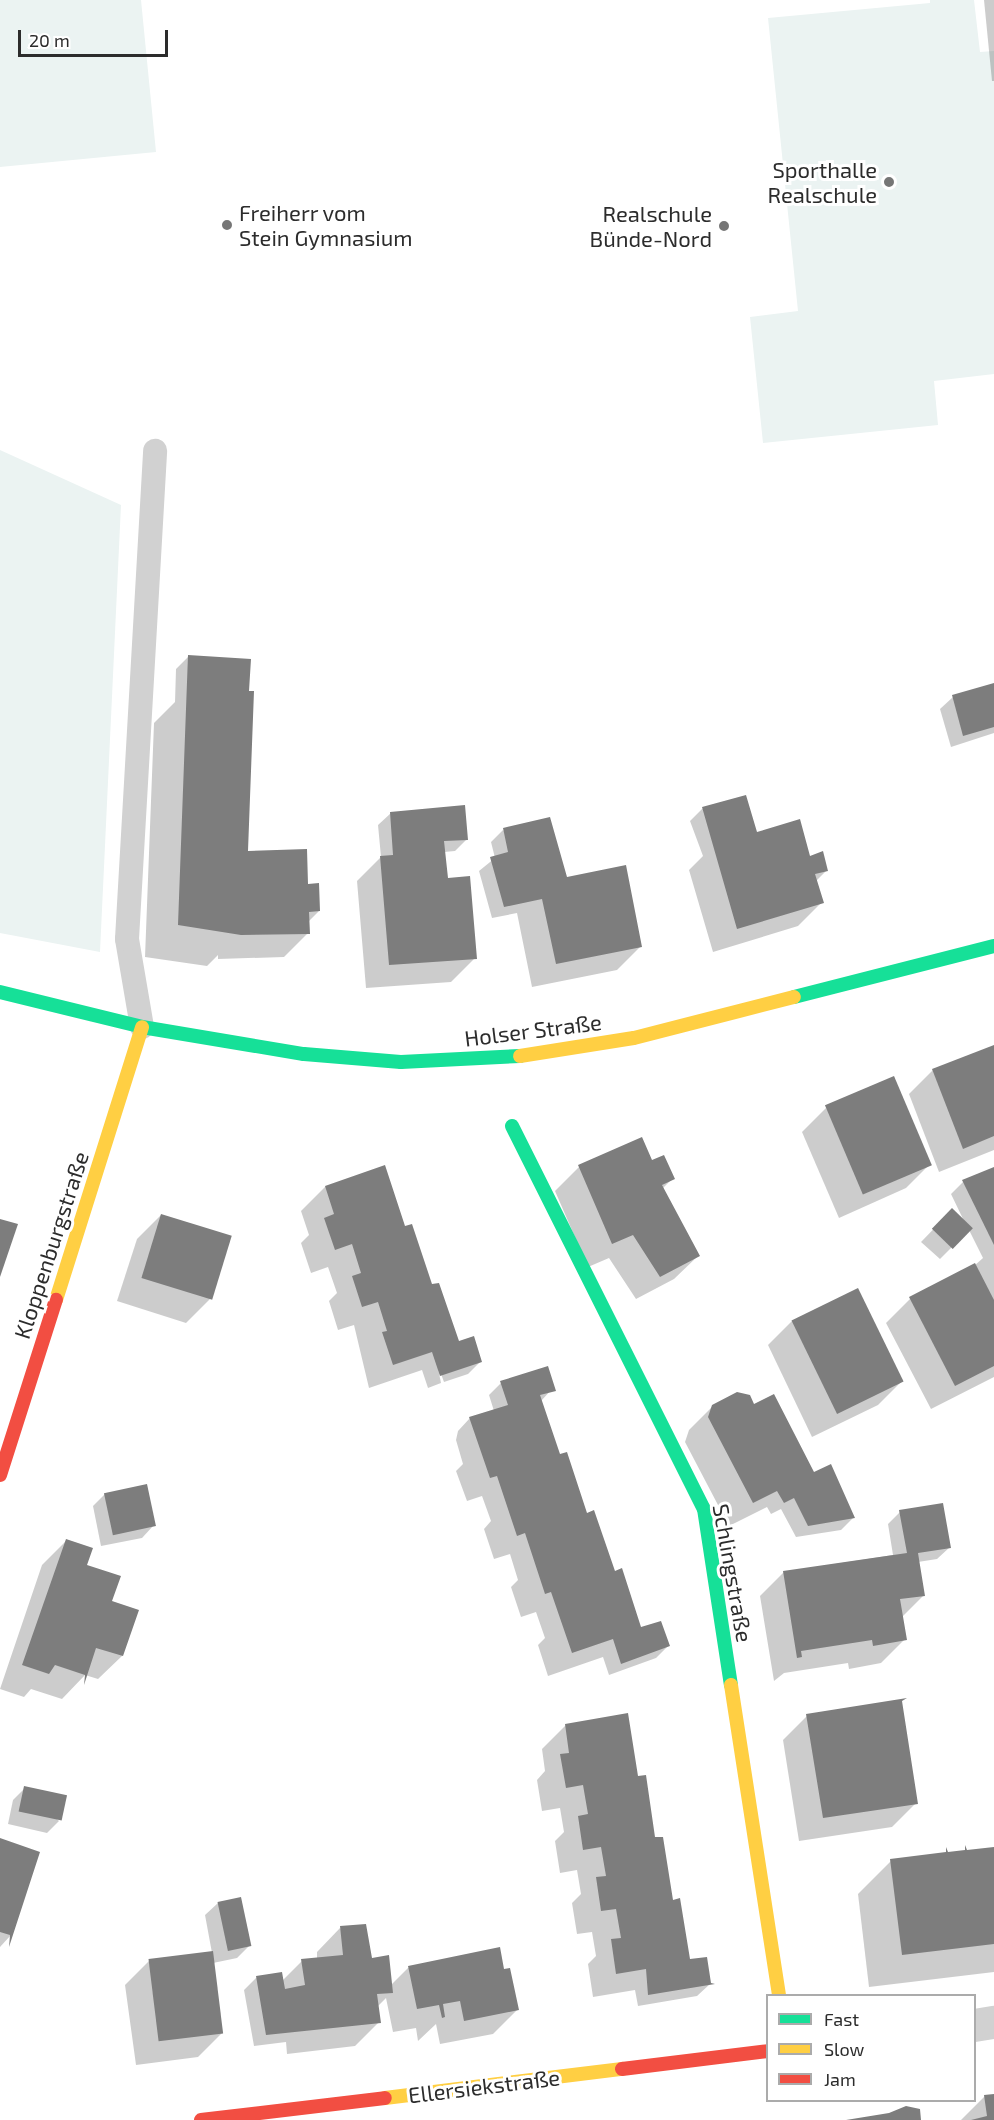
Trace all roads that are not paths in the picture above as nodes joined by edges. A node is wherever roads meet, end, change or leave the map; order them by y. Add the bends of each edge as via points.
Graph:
1 (154, 451) dead end
2 (994, 946) edge
3 (0, 992) edge
4 (142, 1027) junction
5 (512, 1126) dead end
6 (0, 1475) edge
7 (779, 1994) edge
8 (994, 2022) edge
9 (976, 2025) edge
10 (766, 2051) edge
11 (201, 2120) edge

1 - 4 lane via 127,939
2 - 4 street, Holser Straße via 634,1038 497,1060 401,1062 304,1054
3 - 4 street, Holser Straße
4 - 6 street, Kloppenburgstraße
5 - 7 street, Schlingstraße via 704,1509
8 - 9 street
10 - 11 street, Ellersiekstraße

